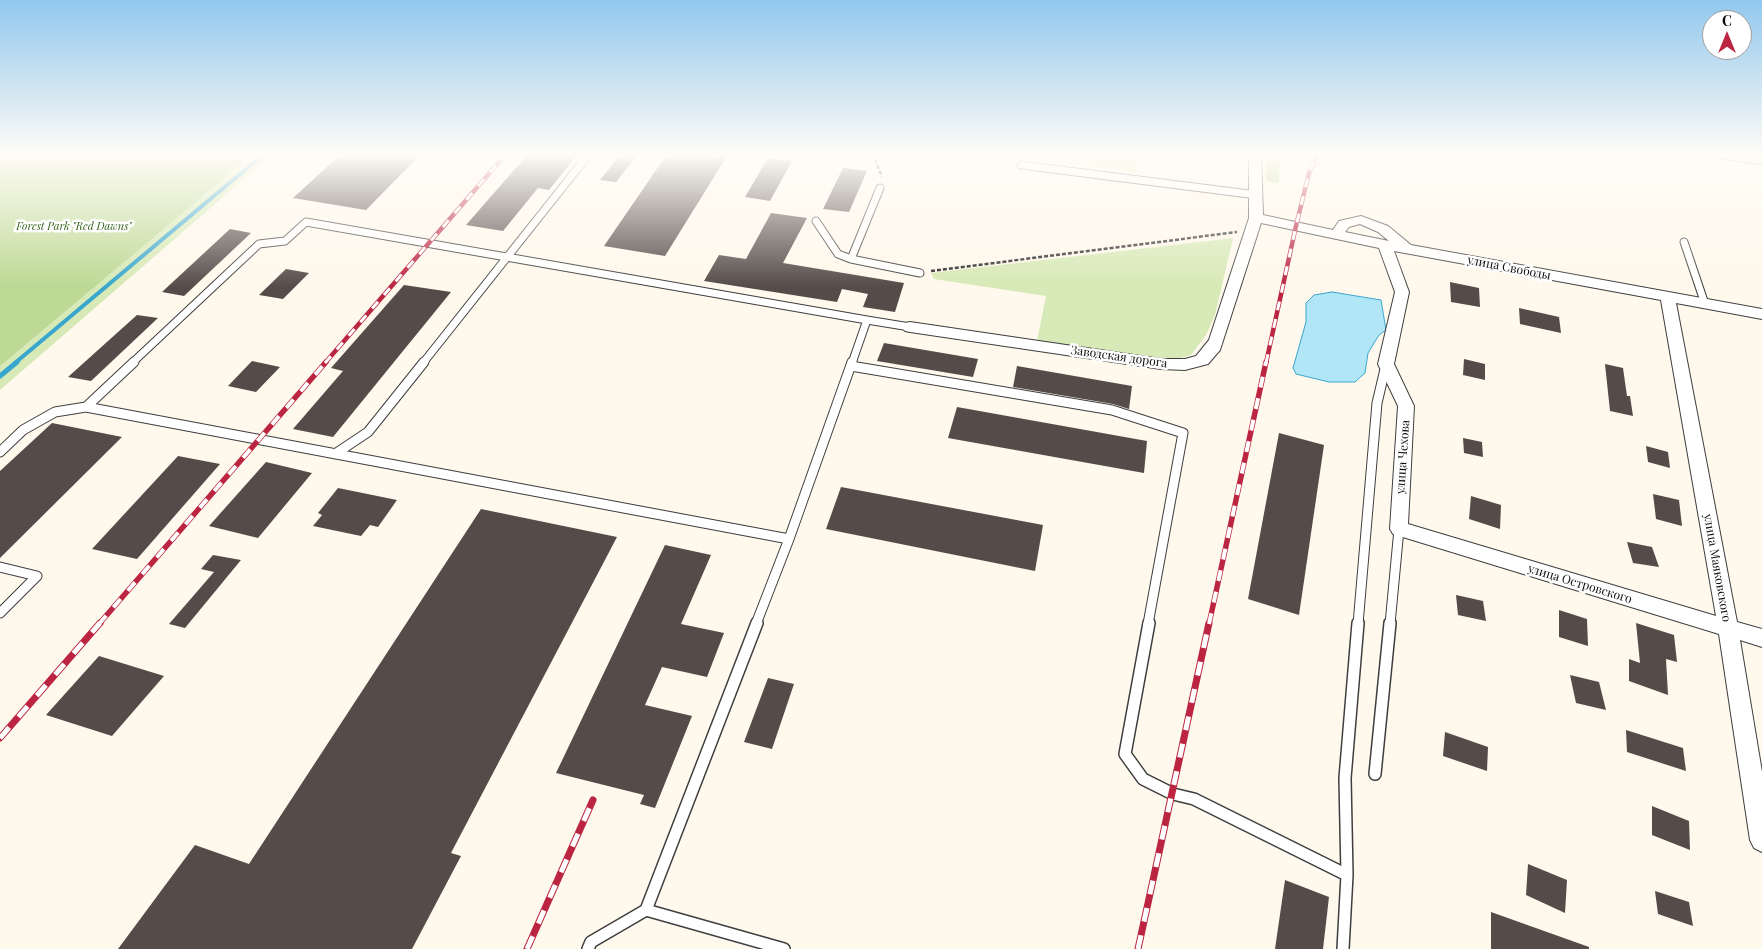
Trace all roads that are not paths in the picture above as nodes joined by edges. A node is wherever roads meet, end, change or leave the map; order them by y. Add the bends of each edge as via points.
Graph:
1 (554, 198) edge
2 (876, 198) edge
3 (1257, 198) edge
4 (816, 220) dead end
5 (1255, 224) junction
6 (1338, 234) junction
7 (1684, 242) dead end
8 (1384, 245) junction
9 (1407, 249) junction
10 (509, 256) junction
11 (851, 259) junction
12 (920, 273) road end
13 (1668, 298) junction
14 (1705, 304) junction
15 (1762, 314) edge
16 (867, 320) junction
17 (910, 327) joint
18 (1386, 364) junction
19 (852, 366) junction
20 (86, 407) junction
21 (0, 452) edge
22 (335, 454) junction
23 (1398, 528) junction
24 (789, 539) junction
25 (0, 567) edge
26 (0, 613) edge
27 (1728, 629) junction
28 (1762, 638) edge
29 (1375, 774) dead end
30 (1762, 840) edge
31 (1347, 875) junction
32 (646, 910) junction
33 (588, 949) edge
34 (784, 949) edge
35 (1343, 949) edge

1 - 10 lane
2 - 11 lane
3 - 5 street, Заводская дорога
4 - 11 lane via 838,254
5 - 6 street, улица Свободы
5 - 17 street, Заводская дорога via 1212,350 1202,360 1185,365 1161,364
6 - 8 street, улица Свободы
6 - 9 street via 1350,221 1366,222 1383,229
7 - 14 lane
8 - 9 street, улица Свободы
8 - 18 street via 1402,292
9 - 13 street, улица Свободы
10 - 16 lane
10 - 20 lane via 306,222 285,241 259,244
10 - 22 lane via 368,432
11 - 12 lane
13 - 14 street, улица Свободы
13 - 27 street, улица Маяковского
14 - 15 street, улица Свободы
16 - 17 lane
16 - 19 lane
18 - 23 street, улица Чехова via 1406,406
18 - 31 lane via 1377,403 1345,778
19 - 24 lane
19 - 31 lane via 1112,410 1183,433 1125,754 1143,779 1172,794 1194,799
20 - 21 lane via 55,412 23,430
20 - 22 lane
22 - 24 lane
23 - 27 street, улица Островского
23 - 29 lane
24 - 32 lane
25 - 26 lane via 37,576
27 - 28 street, улица Островского
27 - 30 street, улица Маяковского
31 - 35 lane
32 - 33 lane via 591,942
32 - 34 lane

